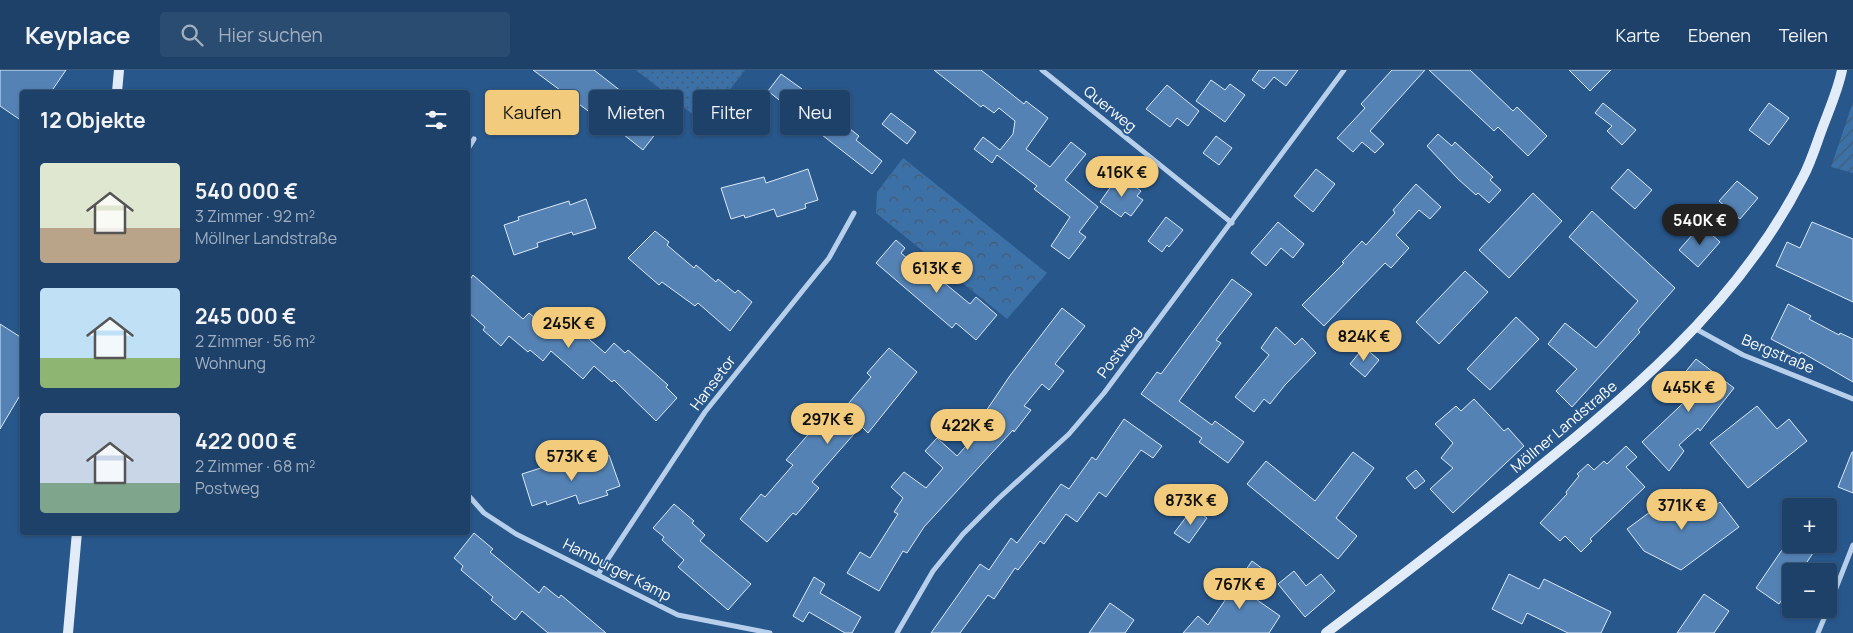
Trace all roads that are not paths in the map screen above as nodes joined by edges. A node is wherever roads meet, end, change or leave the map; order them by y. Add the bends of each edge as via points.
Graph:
1 (119, 70) edge
2 (1042, 70) edge
3 (1344, 70) edge
4 (1842, 70) edge
5 (117, 90) edge
6 (474, 139) dead end
7 (470, 146) edge
8 (854, 213) dead end
9 (1232, 223) junction
10 (1696, 329) junction
11 (1853, 399) edge
12 (470, 497) edge
13 (77, 535) edge
14 (1853, 545) edge
15 (598, 574) junction
16 (1837, 585) edge
17 (1824, 618) edge
18 (68, 633) edge
19 (770, 633) edge
20 (896, 633) edge
21 (1326, 633) edge
22 (1818, 633) edge

1 - 5 main road
2 - 9 street, Querweg
3 - 9 street, Postweg
4 - 10 main road, Möllner Landstraße via 1795,192 1760,248
6 - 7 street
8 - 15 street, Hansetor via 829,258 706,412
9 - 20 street, Postweg via 1104,393 1068,434 963,534 933,572
10 - 11 street, Bergstraße via 1743,355
10 - 21 main road, Möllner Landstraße via 1554,457
12 - 15 street, Hamburger Kamp via 484,513 516,534
13 - 18 main road
14 - 16 street
15 - 19 street, Hamburger Kamp via 678,615
17 - 22 street

